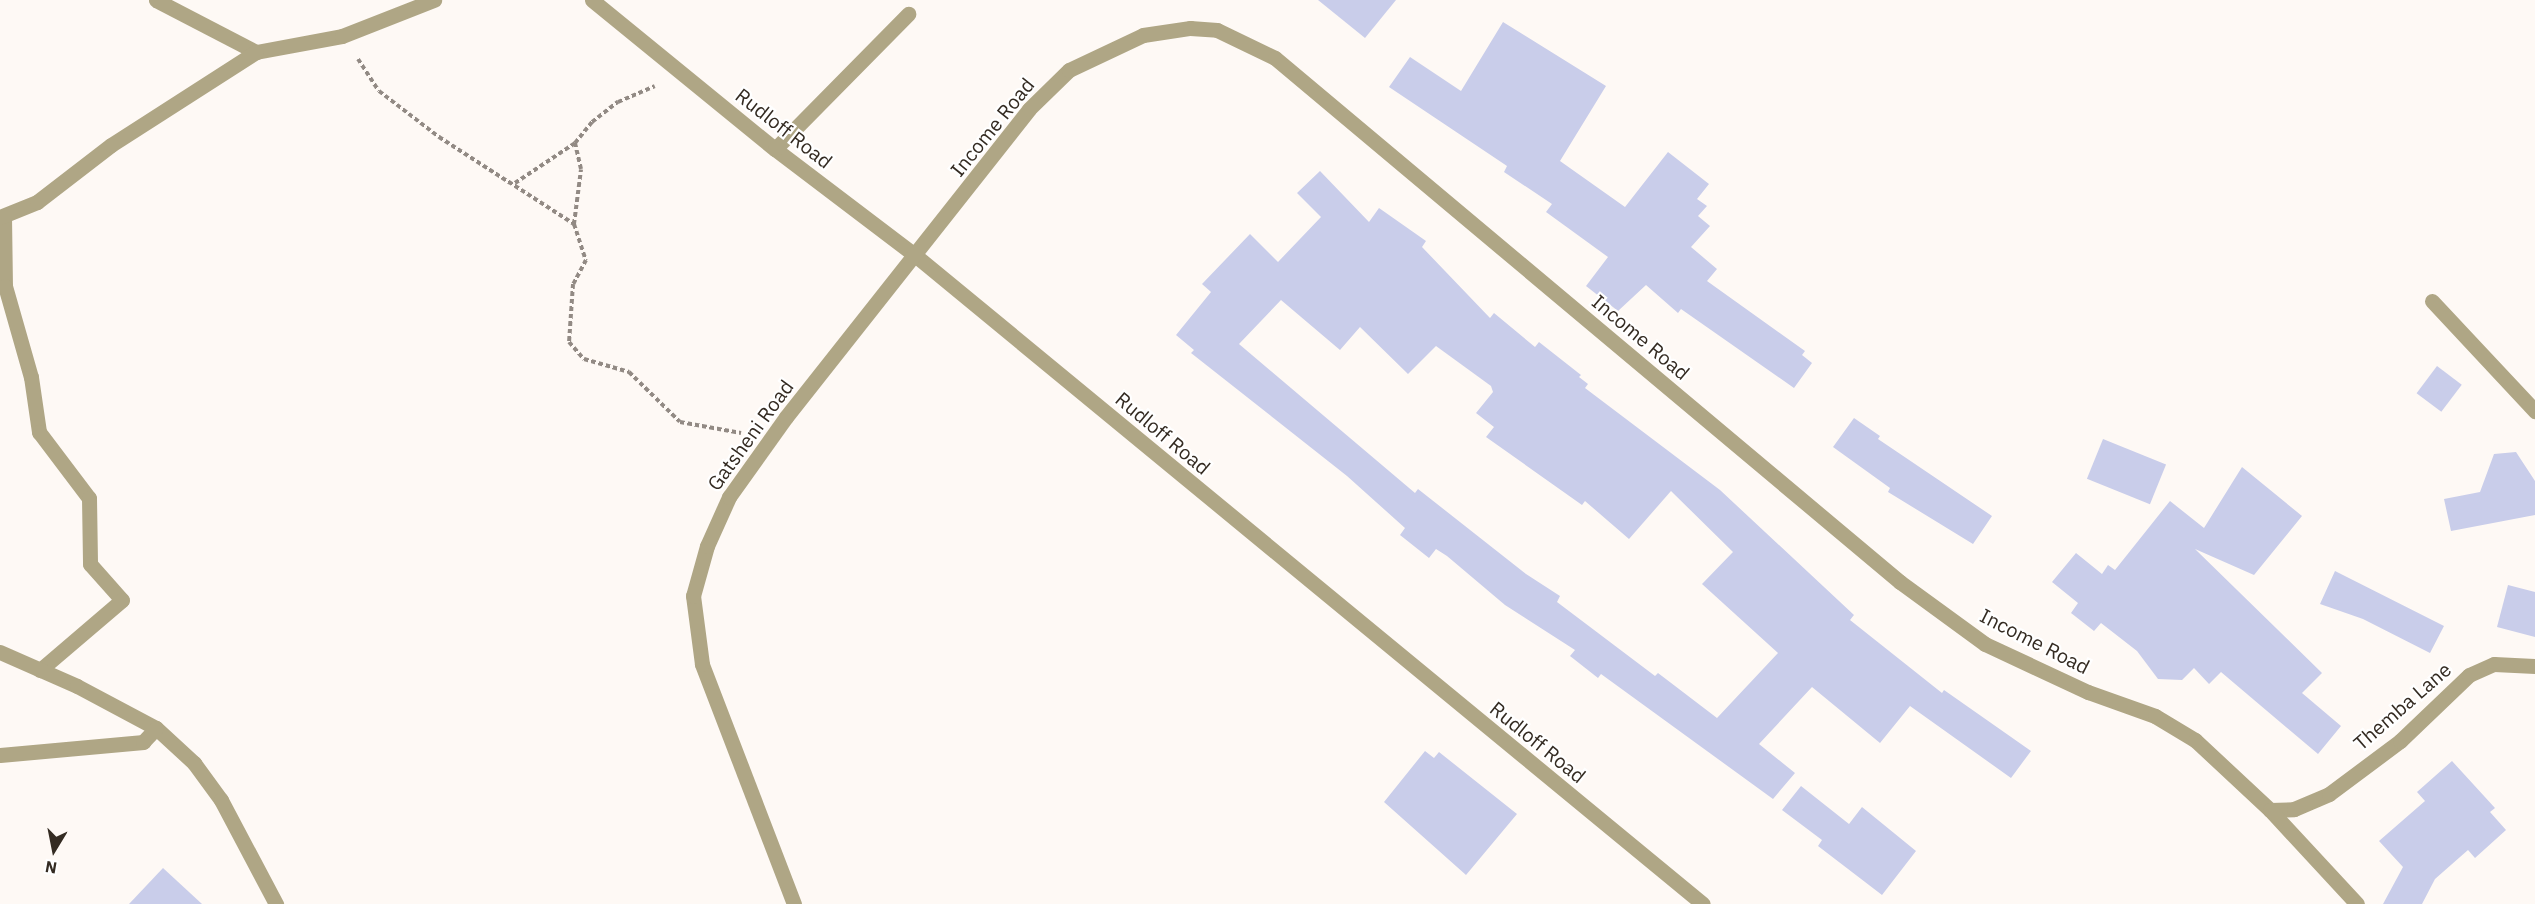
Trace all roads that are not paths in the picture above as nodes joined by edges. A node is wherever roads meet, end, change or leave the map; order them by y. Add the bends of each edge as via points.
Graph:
1 (156, 0) edge
2 (434, 0) edge
3 (615, 0) edge
4 (595, 3) edge
5 (908, 14) dead end
6 (256, 52) junction
7 (774, 149) junction
8 (2, 217) edge
9 (916, 256) junction
10 (2432, 300) dead end
11 (2535, 411) edge
12 (0, 652) edge
13 (2535, 666) edge
14 (40, 670) junction
15 (156, 728) junction
16 (0, 755) edge
17 (2270, 810) junction
18 (276, 904) edge
19 (794, 904) edge
20 (1703, 904) edge
21 (2357, 904) edge

1 - 6 street
2 - 6 street via 342,36
3 - 4 street
4 - 7 street, Rudloff Road
5 - 7 street
6 - 8 street via 111,145 38,202
7 - 9 street, Rudloff Road
8 - 14 street via 5,286 31,376 39,432 90,498 90,564 122,600
9 - 17 street, Income Road via 1029,109 1069,70 1143,35 1190,28 1217,30 1243,40 1275,58 1943,615 1985,644 2088,692 2155,716 2195,740
9 - 19 street, Gatsheni Road via 770,438 729,497 707,546 693,596 702,664
9 - 20 street, Rudloff Road
10 - 11 street
12 - 14 street
13 - 17 street, Themba Lane via 2494,664 2469,675 2400,741 2328,794 2294,809
14 - 15 street
15 - 16 street via 143,742
15 - 18 street via 194,763 220,800
17 - 21 street, Income Road

